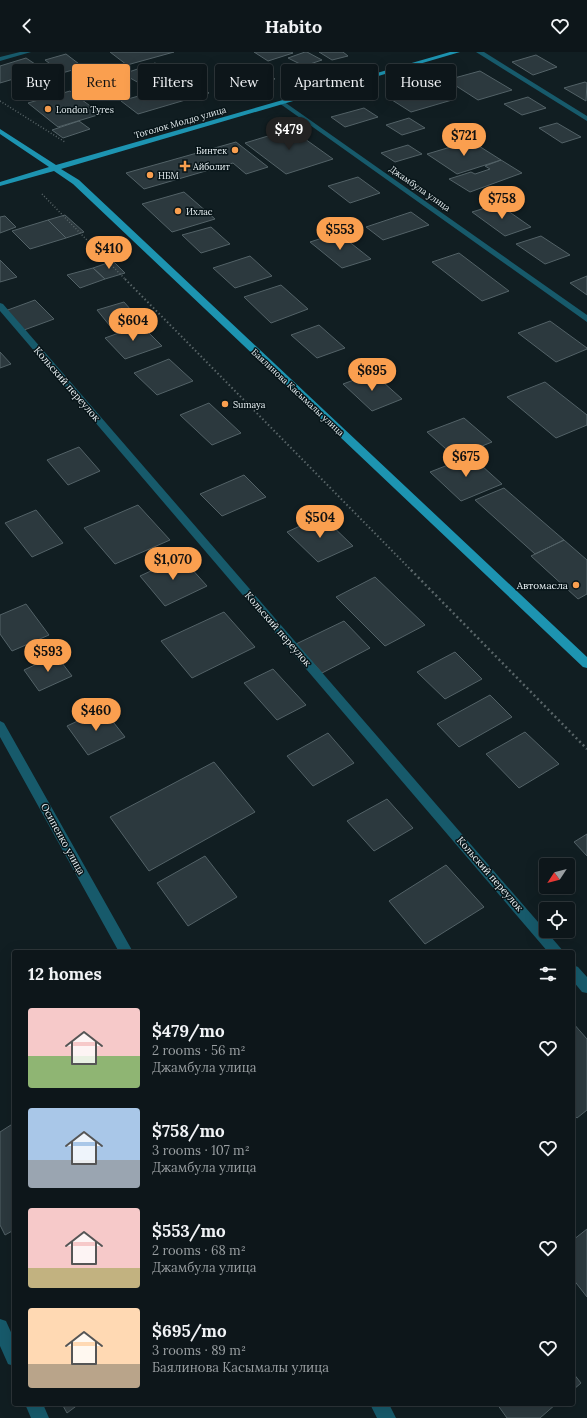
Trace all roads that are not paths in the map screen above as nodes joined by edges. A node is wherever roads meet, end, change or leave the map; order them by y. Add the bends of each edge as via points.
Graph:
1 (28, 52) edge
2 (457, 52) edge
3 (479, 52) edge
4 (0, 59) edge
5 (281, 102) junction
6 (587, 119) edge
7 (0, 131) edge
8 (55, 168) junction
9 (0, 184) edge
10 (0, 306) edge
11 (587, 319) edge
12 (587, 664) edge
13 (0, 726) edge
14 (125, 950) edge
15 (555, 950) edge
16 (575, 973) edge
17 (587, 987) edge
18 (0, 1327) edge
19 (12, 1354) edge
20 (35, 1406) edge
21 (380, 1406) edge
22 (40, 1418) edge
23 (387, 1418) edge

1 - 4 street
2 - 5 main road, Тоголок Молдо улица
3 - 6 street
5 - 8 main road, Тоголок Молдо улица
5 - 11 street, Джамбула улица
7 - 8 main road, Баялинова Касымалы улица
8 - 9 main road, Тоголок Молдо улица
8 - 12 main road, Баялинова Касымалы улица via 76,182
10 - 15 street, Кольский переулок
13 - 14 street, Осипенко улица
16 - 17 street
18 - 19 street
20 - 22 street
21 - 23 street

